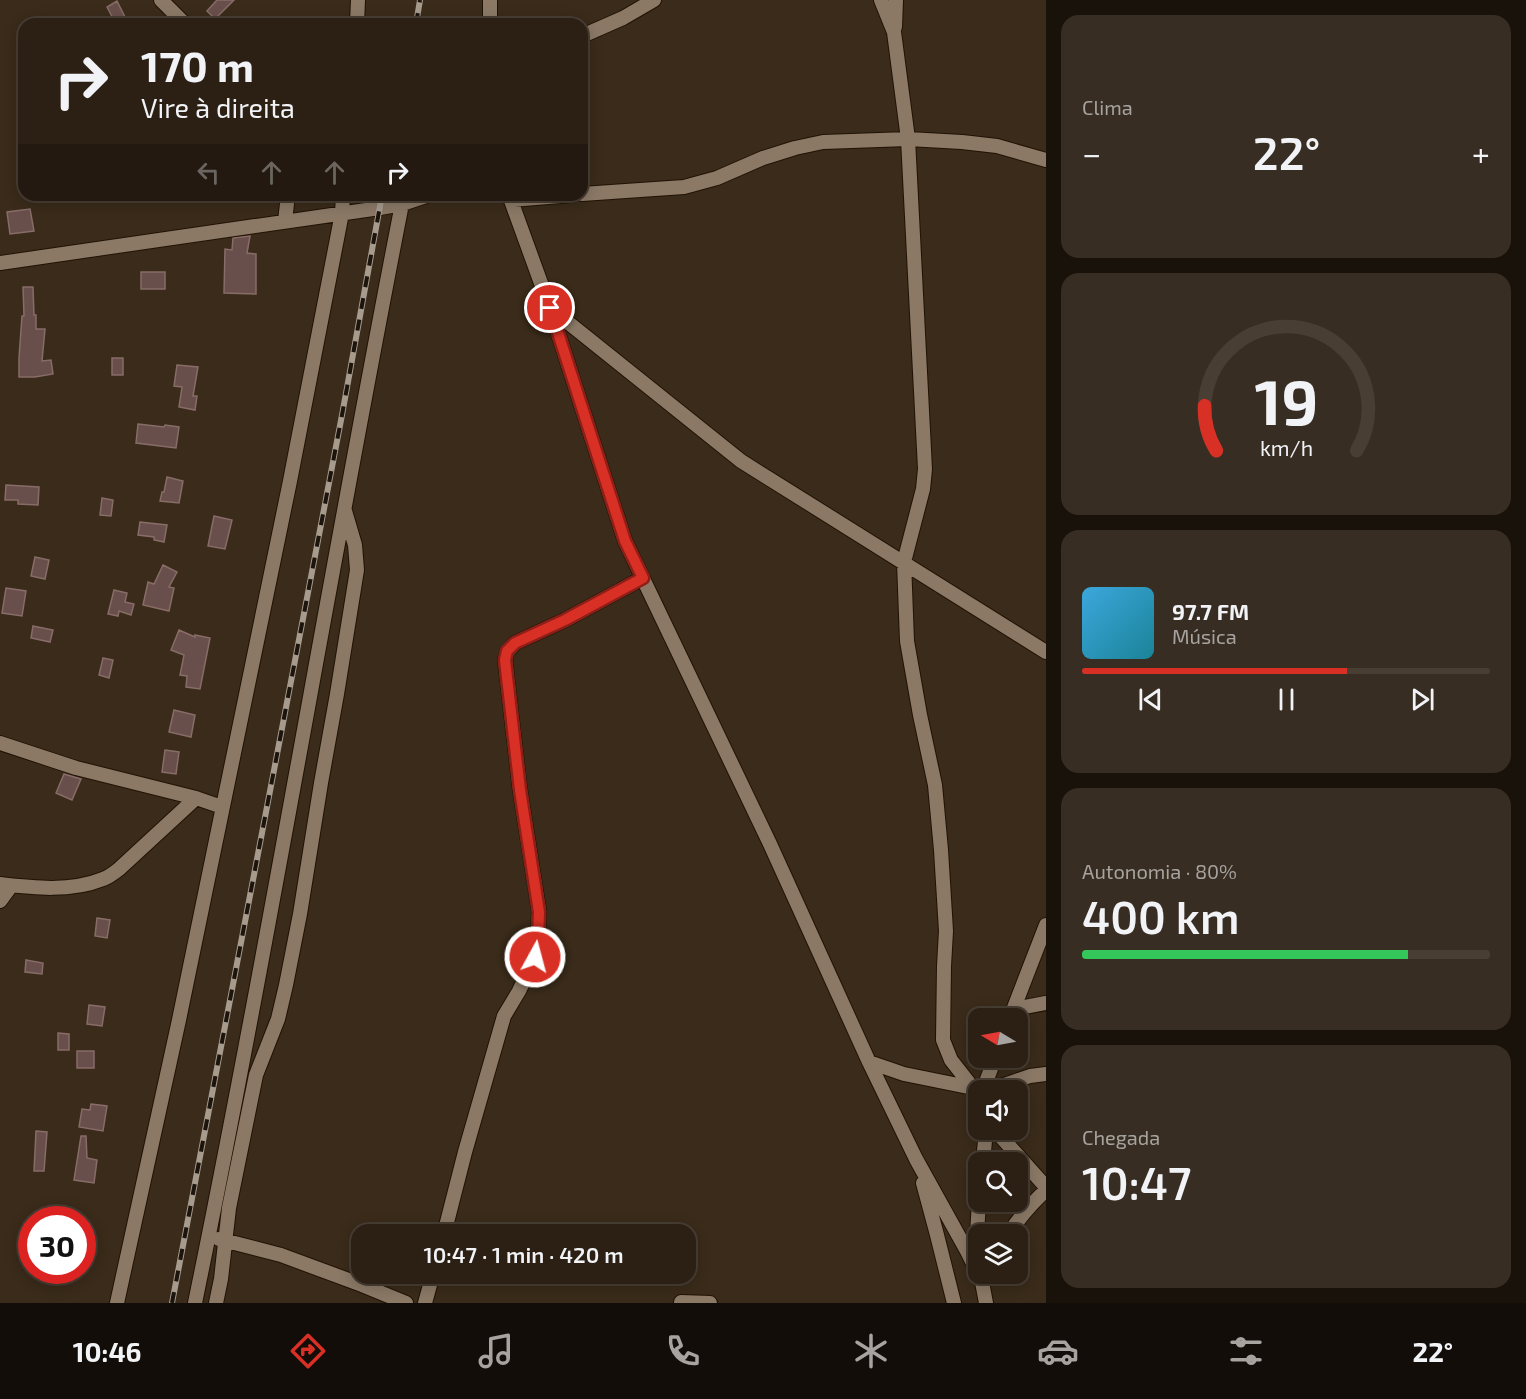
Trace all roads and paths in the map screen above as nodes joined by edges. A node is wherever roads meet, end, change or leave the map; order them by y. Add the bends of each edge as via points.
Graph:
1 (161, 0) edge
2 (358, 0) edge
3 (490, 0) edge
4 (654, 0) edge
5 (881, 0) edge
6 (896, 0) edge
7 (179, 18) edge
8 (357, 18) edge
9 (490, 18) edge
10 (894, 32) junction
11 (588, 33) edge
12 (908, 139) junction
13 (1046, 160) edge
14 (588, 194) edge
15 (287, 201) edge
16 (343, 201) edge
17 (411, 201) edge
18 (511, 201) edge
19 (402, 204) junction
20 (342, 213) junction
21 (285, 221) junction
22 (0, 263) edge
23 (550, 308) junction
24 (344, 508) junction
25 (904, 562) junction
26 (643, 578) junction
27 (1046, 652) edge
28 (0, 743) edge
29 (196, 798) junction
30 (222, 807) junction
31 (6, 885) edge
32 (0, 901) edge
33 (1046, 924) edge
34 (1046, 1003) edge
35 (1014, 1008) edge
36 (1028, 1009) edge
37 (868, 1062) junction
38 (1046, 1074) edge
39 (973, 1080) edge
40 (1016, 1080) edge
41 (968, 1086) edge
42 (1004, 1140) edge
43 (916, 1159) junction
44 (1046, 1188) edge
45 (447, 1224) edge
46 (1016, 1224) edge
47 (208, 1238) junction
48 (225, 1240) junction
49 (968, 1250) edge
50 (430, 1284) edge
51 (980, 1284) edge
52 (983, 1284) edge
53 (681, 1302) edge
54 (117, 1303) edge
55 (195, 1303) edge
56 (216, 1303) edge
57 (406, 1303) edge
58 (425, 1303) edge
59 (710, 1303) edge
60 (954, 1303) edge
61 (975, 1303) edge
62 (986, 1303) edge

1 - 7 street
2 - 8 street
3 - 9 street
4 - 11 street
5 - 10 street
6 - 10 street
10 - 12 street
12 - 13 street via 998,146
12 - 14 street via 823,142 763,158 684,187
12 - 25 street via 925,469
15 - 21 street
16 - 20 street
17 - 19 street
18 - 23 street
19 - 20 street
19 - 24 street
20 - 21 street
20 - 30 street
21 - 22 street
23 - 25 street via 741,461
23 - 26 street via 625,541
24 - 47 street
24 - 48 street via 355,545 357,570 338,694 286,985 278,1019 256,1075
25 - 27 street
25 - 39 street via 908,641 934,785 941,850 946,931 944,1040 951,1060
26 - 37 street via 770,844
26 - 45 street via 515,643 507,651 513,735 539,912 538,940 535,957 504,1017
28 - 29 street via 76,768
29 - 30 street
29 - 31 street via 106,879 65,887
30 - 54 street
31 - 32 street
33 - 35 street
34 - 36 street
37 - 41 street via 904,1074
37 - 43 street
38 - 40 street
42 - 44 street
43 - 49 street
43 - 60 street
44 - 46 street
47 - 48 street
47 - 55 street
48 - 56 street
48 - 57 street via 281,1255
50 - 58 street
51 - 61 street
52 - 62 street
53 - 59 street

